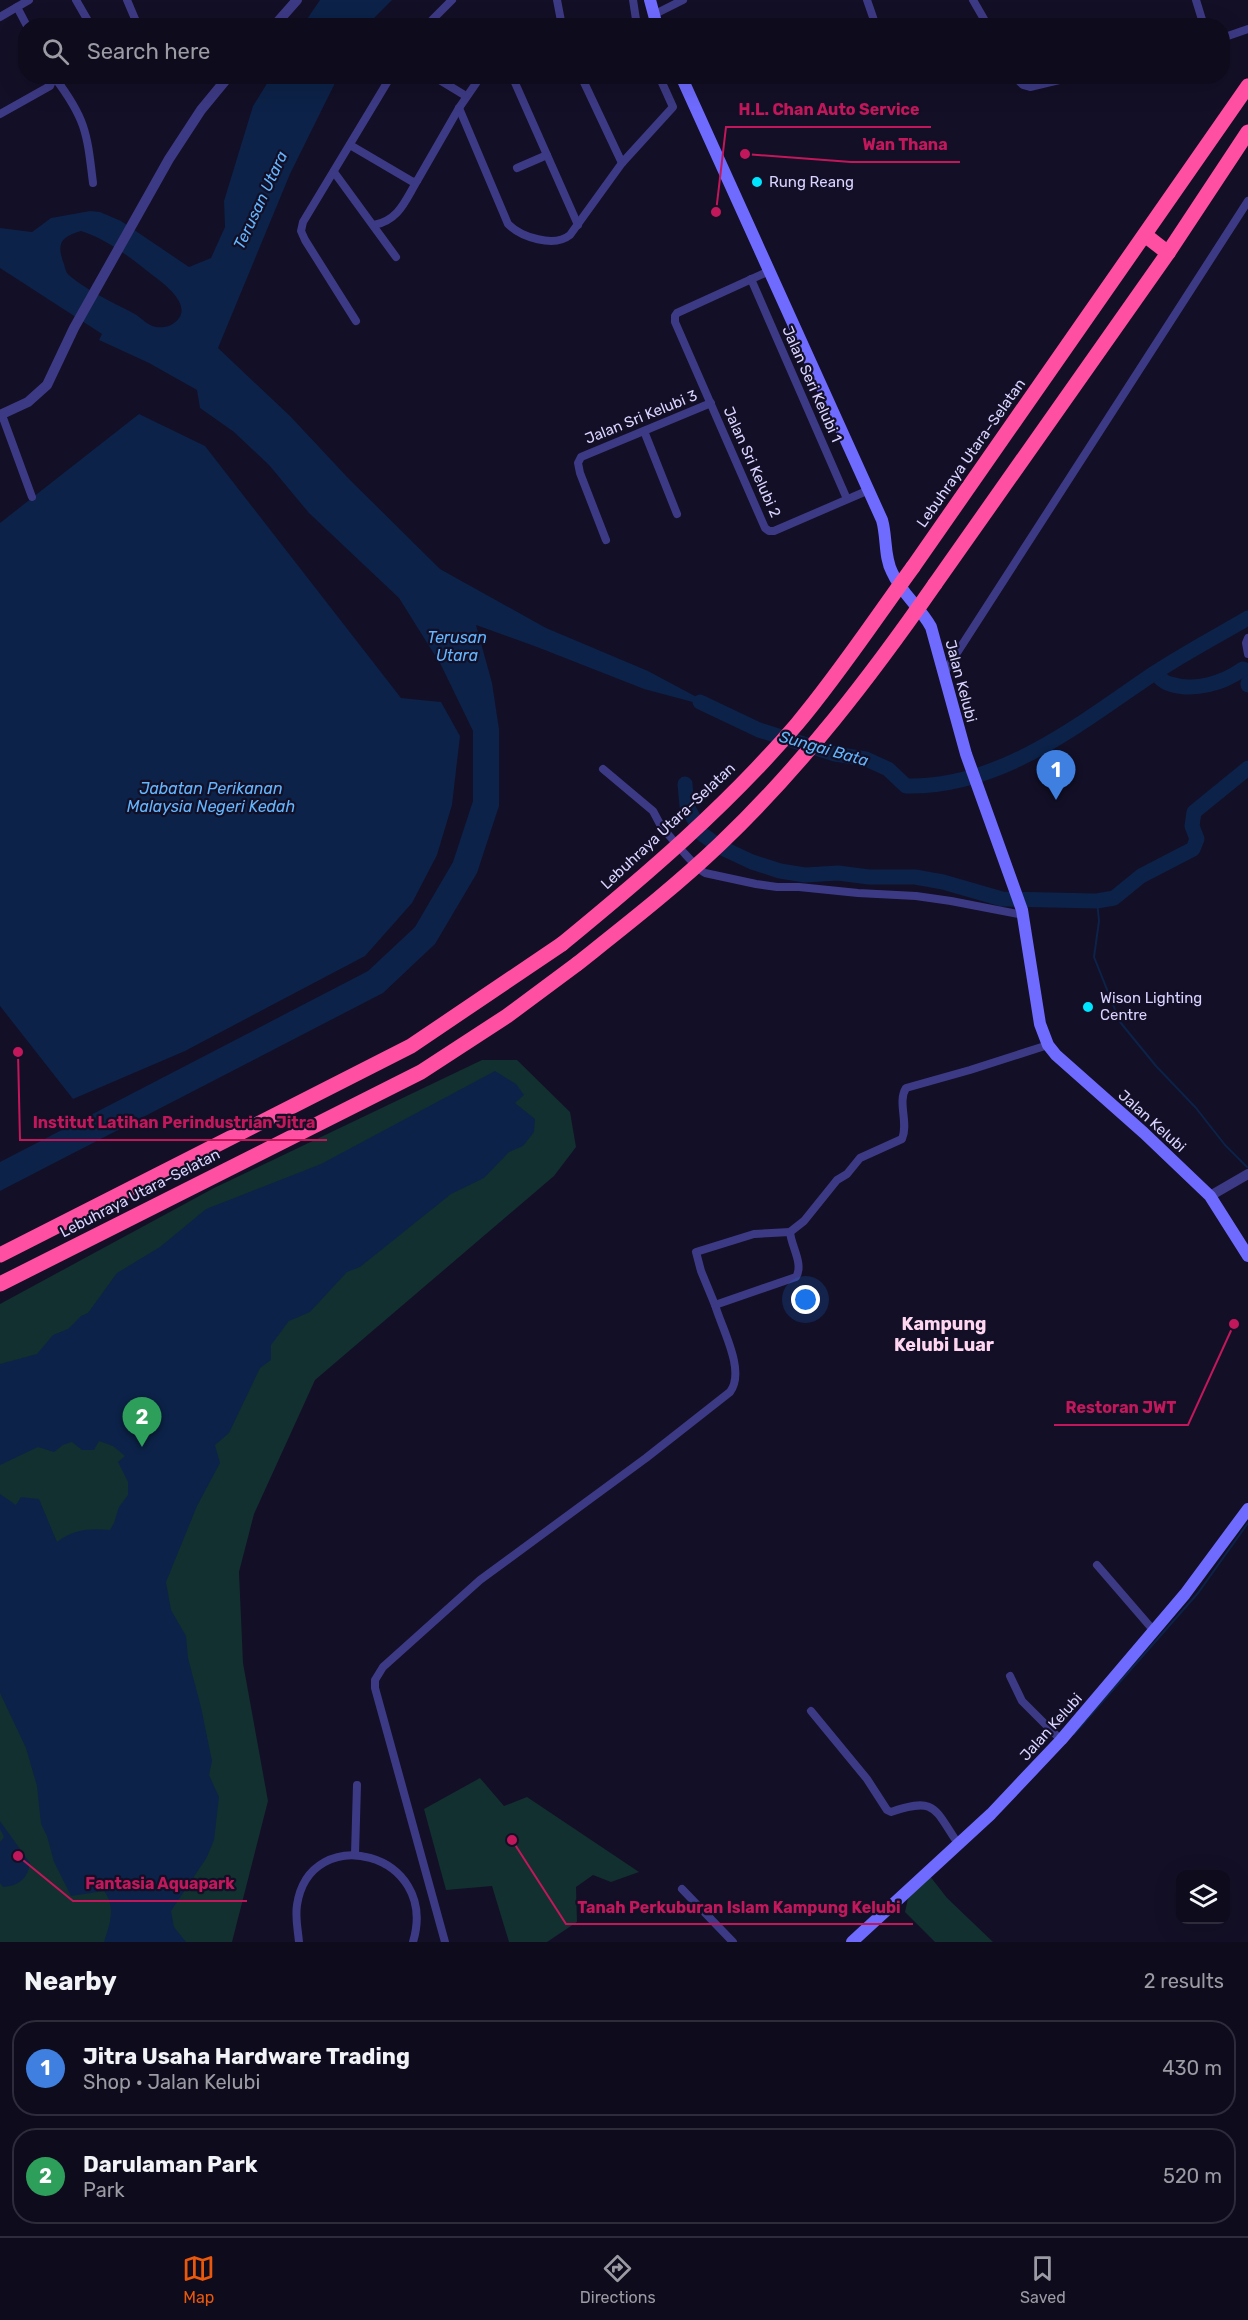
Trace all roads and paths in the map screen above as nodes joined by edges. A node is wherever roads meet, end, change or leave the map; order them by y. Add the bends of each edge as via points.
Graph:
1 (29, 0) edge
2 (76, 0) edge
3 (127, 0) edge
4 (297, 0) edge
5 (452, 0) edge
6 (557, 0) edge
7 (633, 0) edge
8 (650, 0) edge
9 (683, 0) edge
10 (867, 0) edge
11 (973, 0) edge
12 (1196, 0) edge
13 (17, 7) junction
14 (0, 17) edge
15 (23, 18) edge
16 (86, 18) edge
17 (135, 18) edge
18 (281, 18) edge
19 (434, 18) edge
20 (559, 18) edge
21 (636, 18) edge
22 (654, 18) edge
23 (658, 18) edge
24 (873, 18) edge
25 (983, 18) edge
26 (1202, 18) edge
27 (1248, 29) edge
28 (1230, 35) edge
29 (51, 84) edge
30 (59, 84) edge
31 (223, 84) edge
32 (386, 84) edge
33 (446, 84) edge
34 (475, 84) edge
35 (516, 84) edge
36 (585, 84) edge
37 (663, 84) edge
38 (685, 84) edge
39 (1022, 84) edge
40 (1043, 84) edge
41 (1248, 86) edge
42 (466, 96) junction
43 (459, 108) junction
44 (0, 114) edge
45 (1248, 132) edge
46 (350, 146) junction
47 (547, 155) junction
48 (622, 163) junction
49 (517, 168) dead end
50 (334, 172) junction
51 (417, 181) junction
52 (93, 183) dead end
53 (1248, 201) edge
54 (374, 225) junction
55 (578, 225) junction
56 (1145, 235) junction
57 (1168, 253) junction
58 (396, 257) dead end
59 (767, 272) junction
60 (751, 279) junction
61 (356, 321) dead end
62 (711, 403) junction
63 (1, 415) edge
64 (644, 431) junction
65 (869, 490) junction
66 (32, 497) dead end
67 (847, 499) junction
68 (676, 514) dead end
69 (606, 540) dead end
70 (1248, 638) edge
71 (1248, 654) edge
72 (944, 673) junction
73 (603, 769) dead end
74 (1022, 913) junction
75 (1048, 1045) junction
76 (1248, 1174) edge
77 (1210, 1196) junction
78 (790, 1232) junction
79 (0, 1255) edge
80 (1248, 1256) edge
81 (0, 1284) edge
82 (715, 1305) junction
83 (1248, 1509) edge
84 (1097, 1565) dead end
85 (1154, 1631) junction
86 (1010, 1676) dead end
87 (811, 1711) dead end
88 (1061, 1740) junction
89 (357, 1785) dead end
90 (959, 1845) junction
91 (355, 1854) junction
92 (682, 1889) dead end
93 (300, 1942) edge
94 (413, 1942) edge
95 (445, 1942) edge
96 (733, 1942) edge
97 (852, 1942) edge

1 - 13 street
2 - 16 street
3 - 17 street
4 - 18 street
5 - 19 street
6 - 20 street
7 - 21 street
8 - 22 main road
9 - 23 street
10 - 24 street
11 - 25 street
12 - 26 street
13 - 14 street
13 - 15 street
27 - 28 street
29 - 44 street
30 - 52 street via 85,127
31 - 63 street via 186,132 74,328 47,385 28,402
32 - 46 street
33 - 42 street
34 - 42 street
35 - 47 street
36 - 48 street
37 - 48 street via 673,107
38 - 59 main road, Jalan Kelubi
39 - 40 street via 1030,87
41 - 56 highway, Lebuhraya Utara–Selatan
42 - 43 street
43 - 51 street
43 - 55 street via 513,229 523,235 562,240
45 - 57 highway, Lebuhraya Utara–Selatan
46 - 50 street
46 - 51 street
47 - 49 street
47 - 55 street
48 - 55 street
50 - 54 street
50 - 61 street via 301,231
51 - 54 street via 398,214
53 - 72 street
54 - 58 street
56 - 57 highway
56 - 79 highway, Lebuhraya Utara–Selatan, bridge via 835,675 756,770 677,847 562,945 411,1046
57 - 81 highway, Lebuhraya Utara–Selatan, bridge via 872,672 774,789 689,872 577,964 422,1072
59 - 60 street, Jalan Sri Kelubi 3
59 - 65 main road, Jalan Kelubi
60 - 62 street, Jalan Sri Kelubi 3 via 675,316
60 - 67 street, Jalan Seri Kelubi 1
62 - 64 street, Jalan Sri Kelubi 3
62 - 67 street, Jalan Sri Kelubi 2 via 769,531
63 - 66 street
64 - 68 street
64 - 69 street, Jalan Sri Kelubi 3 via 581,457 578,464
65 - 67 street, Jalan Sri Kelubi 2
65 - 72 main road, Jalan Kelubi via 886,535 890,569 925,616
70 - 71 street
72 - 74 main road, Jalan Kelubi via 966,754
73 - 74 street via 653,811 661,826 705,873 777,887 951,901
74 - 75 main road, Jalan Kelubi via 1038,1012
75 - 77 main road, Jalan Kelubi
75 - 78 street via 906,1088 902,1139 860,1158
76 - 77 street
77 - 80 main road, Jalan Kelubi
78 - 82 street via 799,1267 796,1277
78 - 82 street via 754,1234 696,1252
82 - 95 street via 736,1367 736,1382 730,1392 480,1580 388,1662 375,1680
83 - 85 main road, Jalan Kelubi
84 - 85 street
85 - 88 main road, Jalan Kelubi
86 - 88 street via 1022,1701
87 - 90 street via 867,1779 887,1810 926,1804
88 - 90 main road, Jalan Kelubi
89 - 91 street
90 - 97 main road, Jalan Kelubi
91 - 93 street via 326,1862 303,1885 296,1909
91 - 94 street via 385,1863 408,1885 416,1904
92 - 96 street

